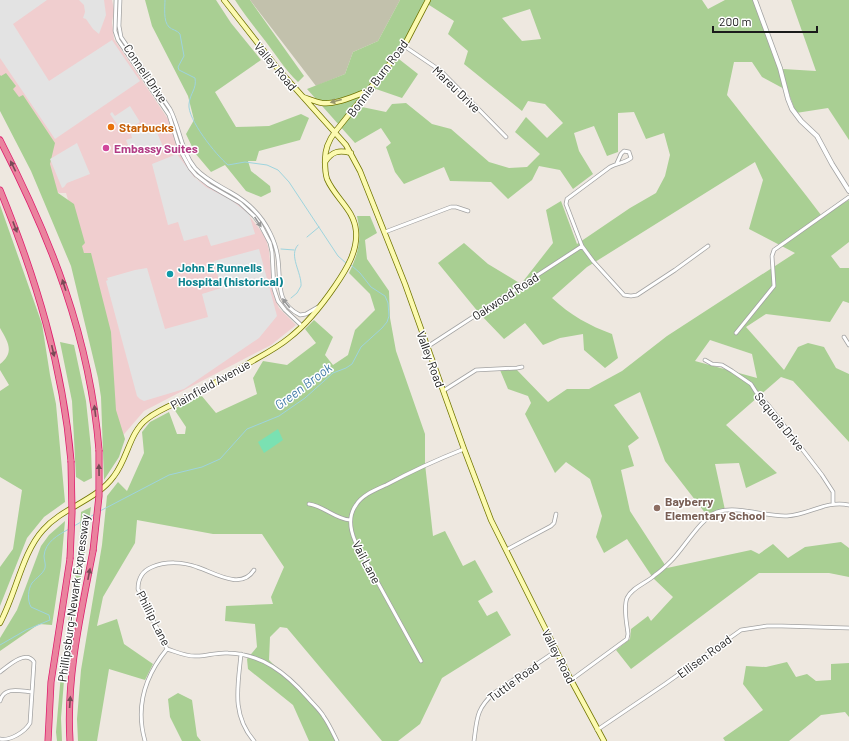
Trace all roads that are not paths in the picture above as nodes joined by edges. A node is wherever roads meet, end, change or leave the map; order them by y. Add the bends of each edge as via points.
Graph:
1 (116, 0) edge
2 (120, 0) edge
3 (224, 0) edge
4 (428, 0) edge
5 (755, 0) edge
6 (404, 46) junction
7 (369, 91) junction
8 (302, 97) junction
9 (166, 103) junction
10 (162, 106) junction
11 (335, 132) junction
12 (506, 137) dead end
13 (0, 140) edge
14 (351, 153) junction
15 (617, 163) junction
16 (325, 164) junction
17 (0, 190) edge
18 (849, 190) edge
19 (849, 196) edge
20 (468, 211) dead end
21 (385, 232) junction
22 (582, 246) junction
23 (708, 246) dead end
24 (318, 307) junction
25 (302, 326) junction
26 (736, 333) dead end
27 (844, 338) dead end
28 (849, 345) edge
29 (427, 347) junction
30 (706, 360) dead end
31 (522, 367) dead end
32 (443, 391) junction
33 (464, 449) junction
34 (309, 504) dead end
35 (833, 504) junction
36 (849, 505) edge
37 (556, 514) dead end
38 (350, 520) junction
39 (506, 550) junction
40 (254, 570) dead end
41 (0, 622) edge
42 (849, 628) edge
43 (167, 649) junction
44 (556, 650) junction
45 (241, 654) junction
46 (421, 661) dead end
47 (0, 672) edge
48 (571, 680) junction
49 (32, 692) junction
50 (0, 702) edge
51 (597, 730) junction
52 (0, 739) edge
53 (48, 741) edge
54 (70, 741) edge
55 (145, 741) edge
56 (254, 741) edge
57 (337, 741) edge
58 (474, 741) edge
59 (604, 741) edge

1 - 10 street, Connell Drive via 115,31 118,40
2 - 9 street, Connell Drive via 121,37
3 - 8 main road, Valley Road
4 - 6 main road, Bonnie Burn Road
5 - 18 street via 792,109 817,136
6 - 7 main road, Bonnie Burn Road
6 - 12 street, Mareu Drive via 442,71
7 -> 8 main road via 327,103
7 - 11 main road, Bonnie Burn Road
8 - 11 main road, Valley Road
9 - 10 street
24 -> 9 street, Connell Drive via 300,315 286,304 279,288 277,251 263,220 245,201 209,180 195,167 184,148 176,121
10 -> 25 street, Connell Drive via 190,168 209,185 240,202 260,224 270,243 274,290 278,301
11 - 14 main road, Valley Road
11 - 16 main road, Plainfield Avenue via 327,145
54 -> 13 highway, Phillipsburg-Newark Expressway, bridge via 73,665 94,551 99,496 99,450 95,408 75,320 56,261
14 - 16 main road via 336,152 328,157
14 - 21 main road, Valley Road via 370,192
15 - 15 street via 627,162 631,158 629,152 624,151
15 - 22 street via 566,201 566,208
16 - 24 main road, Plainfield Avenue via 328,181 355,224 356,244 346,268
17 -> 53 highway, Phillipsburg-Newark Expressway, bridge via 28,262 46,322 62,393 70,462 70,559 51,687
19 - 26 street via 774,250 774,286
20 - 21 street via 451,207
21 - 29 main road, Valley Road
22 - 23 street via 627,296 637,295
22 - 29 street, Oakwood Road
24 - 25 main road, Plainfield Avenue
25 - 41 main road, Plainfield Avenue via 277,347 145,421 134,434 120,468 108,483 94,495 59,515 36,539 11,602
27 - 28 street
29 - 32 main road, Valley Road
30 - 35 street, Sequoia Drive via 712,364 722,365 751,384 822,475 833,492
31 - 32 street via 476,370
32 - 33 main road, Valley Road
33 - 38 street via 419,467 366,495 355,506
33 - 39 main road, Valley Road via 491,520
34 - 38 street
35 - 36 street
35 - 48 street via 786,516 730,510 713,514 672,560 629,594 626,602 627,639
37 - 39 street via 551,526
38 - 46 street, Vail Lane via 355,541
39 - 44 main road, Valley Road
40 - 43 street, Phillip Lane via 246,578 231,579 198,567 172,562 143,572 138,589
42 - 51 street, Ellisen Road via 767,626 741,630
43 - 45 street, Phillip Lane via 193,656
43 - 55 street via 152,670 144,691 141,708
44 - 48 main road, Valley Road
44 - 58 street, Tuttle Road via 485,701 478,715
45 - 56 street via 238,708 247,733
45 - 57 street, Phillip Lane via 266,662 294,683 322,713
47 - 49 street via 24,656 32,659
48 - 51 main road, Valley Road
49 - 50 street via 9,691 3,694
49 - 52 street via 28,727 10,739
51 - 59 main road, Valley Road

